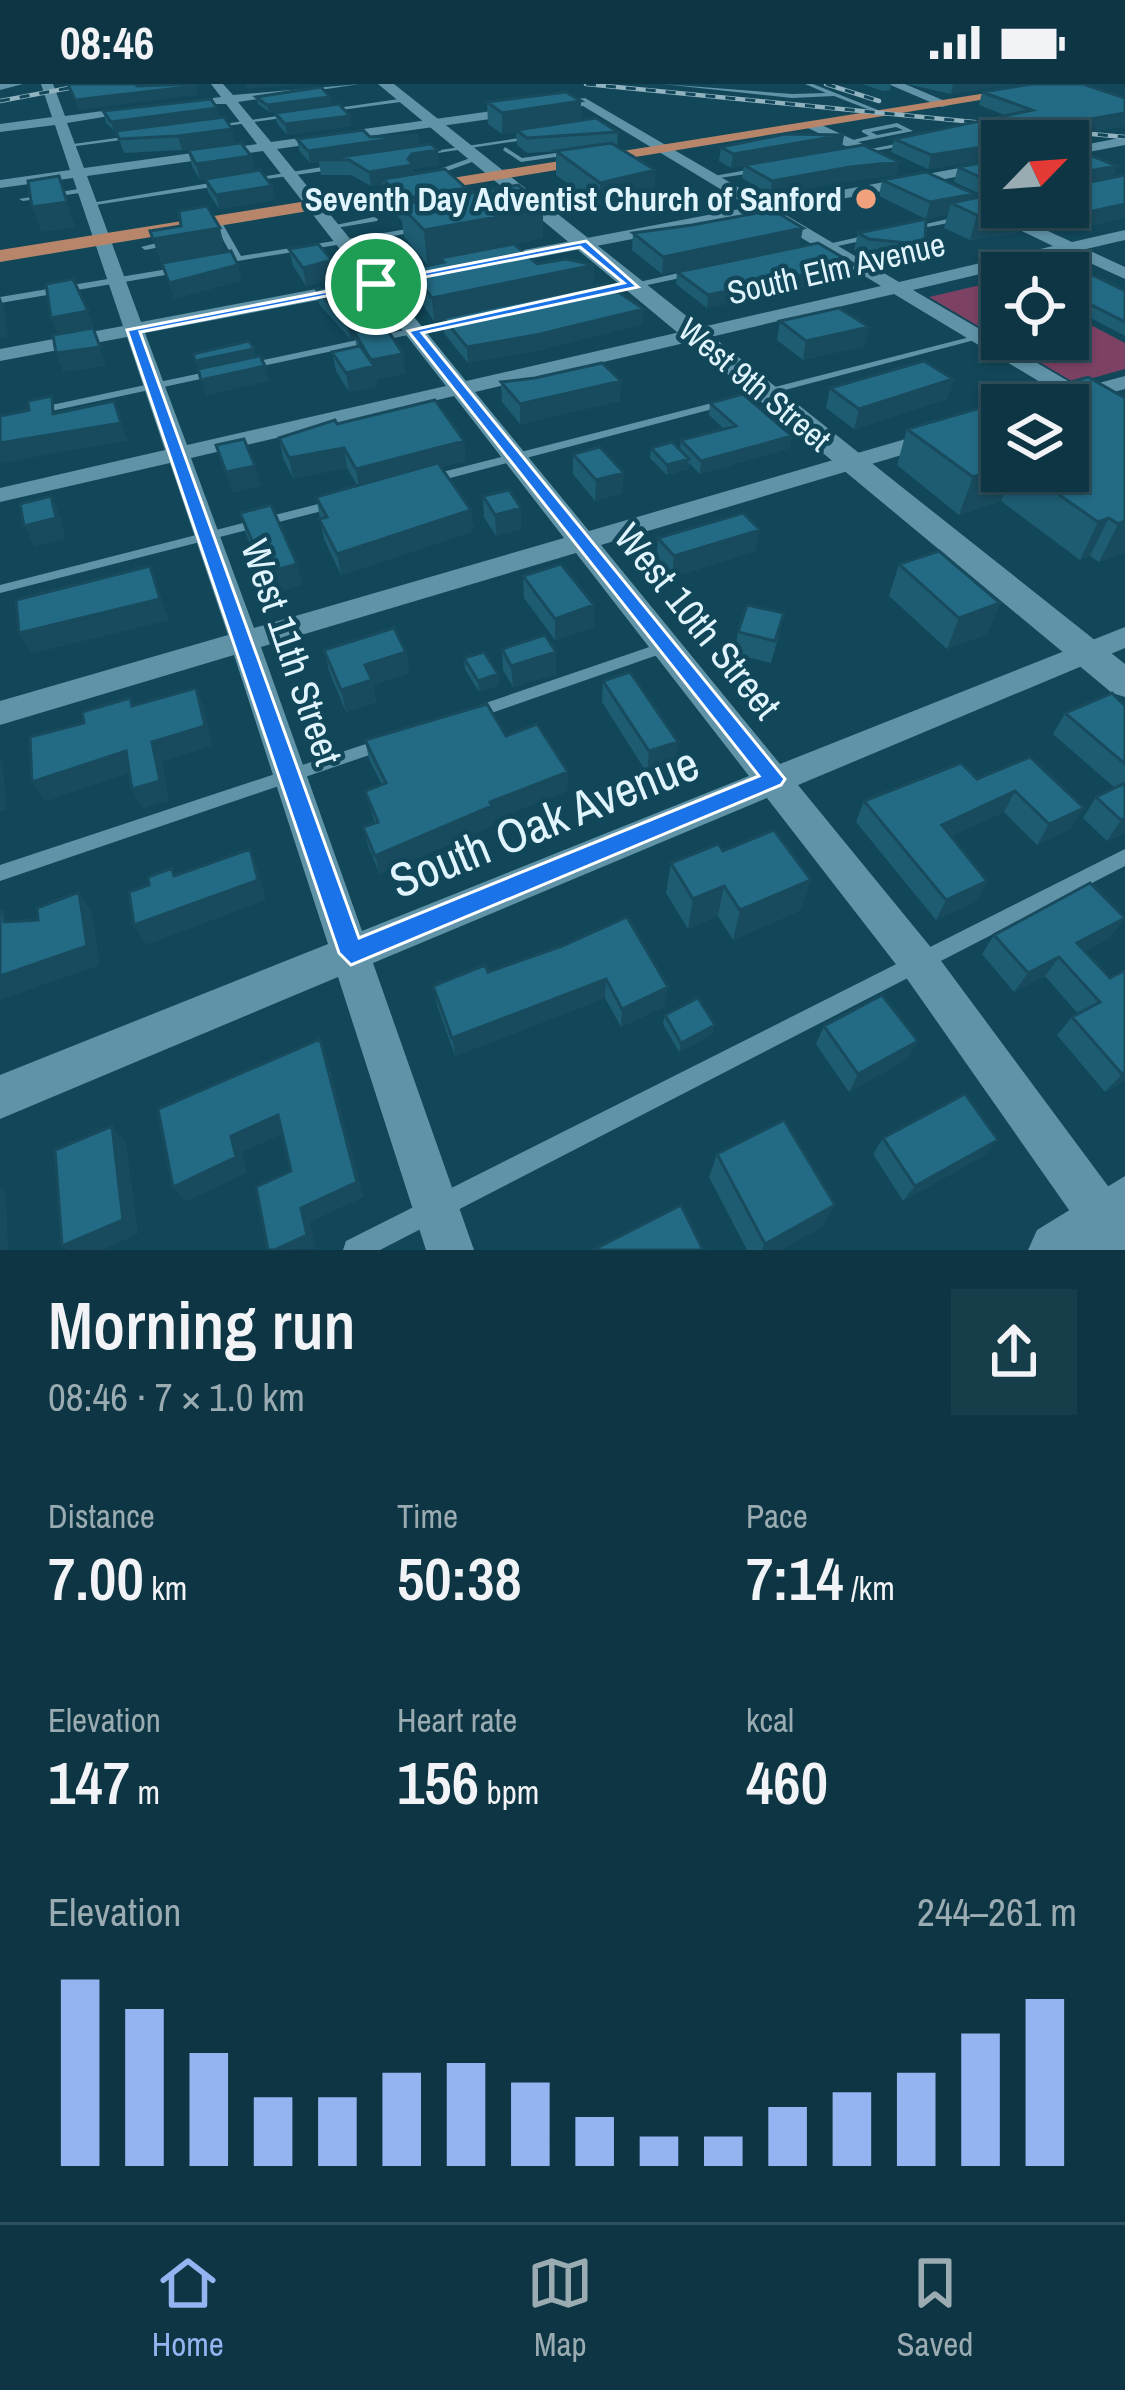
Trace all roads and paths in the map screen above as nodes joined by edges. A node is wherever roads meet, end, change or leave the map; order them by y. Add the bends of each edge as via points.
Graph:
1 (15, 84) edge
2 (47, 84) edge
3 (218, 84) edge
4 (354, 84) edge
5 (385, 84) edge
6 (673, 84) edge
7 (808, 84) edge
8 (897, 84) edge
9 (1070, 85) edge
10 (0, 86) edge
11 (833, 94) junction
12 (229, 100) junction
13 (406, 100) junction
14 (208, 102) edge
15 (946, 104) junction
16 (166, 107) edge
17 (885, 114) junction
18 (60, 120) junction
19 (247, 121) junction
20 (438, 123) junction
21 (621, 123) junction
22 (604, 125) edge
23 (813, 125) junction
24 (205, 127) edge
25 (0, 128) edge
26 (549, 134) edge
27 (140, 136) edge
28 (928, 140) edge
29 (1125, 141) edge
30 (871, 144) junction
31 (68, 145) junction
32 (266, 146) junction
33 (1089, 148) edge
34 (665, 149) junction
35 (396, 158) edge
36 (492, 158) junction
37 (1089, 160) edge
38 (356, 164) edge
39 (778, 166) edge
40 (1106, 167) edge
41 (981, 168) edge
42 (444, 169) edge
43 (79, 173) junction
44 (288, 174) junction
45 (713, 178) junction
46 (924, 178) junction
47 (0, 184) edge
48 (176, 190) junction
49 (86, 197) junction
50 (23, 199) edge
51 (183, 203) dead end
52 (981, 205) edge
53 (766, 209) junction
54 (981, 213) edge
55 (374, 219) dead end
56 (217, 221) junction
57 (328, 225) junction
58 (434, 226) edge
59 (1028, 228) edge
60 (1125, 235) edge
61 (393, 238) dead end
62 (101, 240) junction
63 (142, 240) junction
64 (583, 243) junction
65 (827, 245) junction
66 (1070, 248) junction
67 (806, 249) edge
68 (0, 256) edge
69 (238, 260) junction
70 (700, 272) edge
71 (157, 274) junction
72 (426, 274) junction
73 (1125, 274) edge
74 (116, 281) junction
75 (376, 284) junction
76 (634, 285) junction
77 (899, 287) junction
78 (590, 294) edge
79 (0, 301) edge
80 (480, 317) edge
81 (133, 330) junction
82 (414, 331) junction
83 (694, 334) junction
84 (981, 337) joint
85 (0, 355) edge
86 (1019, 360) edge
87 (1125, 382) edge
88 (1058, 384) edge
89 (153, 386) junction
90 (461, 390) junction
91 (764, 391) junction
92 (1089, 393) edge
93 (1089, 403) edge
94 (0, 419) edge
95 (981, 424) edge
96 (1125, 424) edge
97 (177, 455) junction
98 (512, 456) junction
99 (849, 462) junction
100 (410, 484) edge
101 (0, 495) edge
102 (346, 501) edge
103 (206, 534) junction
104 (580, 544) junction
105 (0, 589) edge
106 (1125, 638) edge
107 (245, 642) junction
108 (664, 646) junction
109 (1086, 653) junction
110 (1125, 684) edge
111 (0, 713) edge
112 (445, 723) edge
113 (401, 738) edge
114 (291, 776) junction
115 (774, 779) junction
116 (1125, 857) edge
117 (0, 873) edge
118 (351, 953) junction
119 (919, 963) junction
120 (0, 1097) edge
121 (436, 1210) junction
122 (1102, 1231) edge
123 (356, 1250) edge
124 (450, 1250) edge

1 - 10 street
2 - 18 street, West 11th Street
3 - 12 street, West 10th Street
4 - 12 street
5 - 13 street, West 9th Street
6 - 11 lane
7 - 11 lane
8 - 15 street
9 - 15 main road
11 - 17 lane
12 - 14 street
12 - 19 street, West 10th Street
13 - 19 lane
13 - 20 street, West 9th Street
15 - 17 main road
16 - 18 street
17 - 23 main road
18 - 25 street
18 - 31 street, West 11th Street
19 - 24 lane
19 - 32 street, West 10th Street
20 - 21 street via 585,102
20 - 32 street
20 - 36 street, West 9th Street
21 - 22 lane
21 - 34 street
23 - 30 street via 846,148
23 - 34 main road
26 - 36 lane
27 - 31 lane
28 - 30 lane
29 - 33 street
30 - 30 lane via 893,134 910,131 864,131
30 - 46 street
31 - 43 street, West 11th Street
32 - 43 street
32 - 44 street, West 10th Street
34 - 36 main road via 573,164
34 - 45 street
35 - 36 lane
36 - 42 lane
36 - 57 main road
36 - 64 street, West 9th Street via 530,208
37 - 40 street
38 - 44 lane
39 - 45 lane
41 - 46 street
43 - 47 street
43 - 49 street, West 11th Street
44 - 48 lane
44 - 57 street, West 10th Street
45 - 53 street
46 - 52 street
46 - 53 street
48 - 49 lane
48 - 51 lane
49 - 50 lane
49 - 62 street, West 11th Street
53 - 64 street
53 - 65 street
54 - 65 lane
55 - 57 lane
56 - 57 main road
56 - 63 main road
56 - 69 lane
57 - 58 lane
57 - 69 lane
57 - 75 street, West 10th Street
59 - 66 street
60 - 66 street, South Elm Avenue
61 - 72 lane
62 - 63 main road
62 - 68 main road
62 - 74 street, West 11th Street
63 - 71 lane
64 - 72 street
64 - 76 street, West 9th Street
65 - 67 lane
65 - 77 street
66 - 73 street
66 - 77 street, South Elm Avenue
69 - 71 lane
70 - 76 lane
71 - 74 lane
72 - 75 street
74 - 79 lane
74 - 81 street, West 11th Street
75 - 81 street
75 - 82 street, West 10th Street
76 - 78 lane
76 - 83 street, West 9th Street
77 - 83 street, South Elm Avenue
77 - 84 street
80 - 82 lane
81 - 85 street
81 - 89 street, West 11th Street
82 - 89 lane
82 - 90 street, West 10th Street
83 - 90 street, South Elm Avenue
83 - 91 street, West 9th Street
84 - 91 lane
86 - 88 street
87 - 92 street
89 - 94 lane
89 - 97 street, West 11th Street
90 - 97 street, South Elm Avenue
90 - 98 street, West 10th Street
91 - 98 lane
91 - 99 street, West 9th Street
93 - 96 street
95 - 99 street
97 - 101 street, South Elm Avenue
97 - 103 street, West 11th Street
98 - 100 lane
98 - 104 street, West 10th Street
99 - 104 street
99 - 109 street, West 9th Street
102 - 103 lane
103 - 105 lane
103 - 107 street, West 11th Street
104 - 107 street
104 - 108 street, West 10th Street
106 - 109 street, South Oak Avenue
107 - 111 street
107 - 114 street, West 11th Street
108 - 112 lane
108 - 115 street, West 10th Street
109 - 110 street, West 9th Street
109 - 115 street, South Oak Avenue
113 - 114 lane
114 - 117 lane
114 - 118 street, West 11th Street
115 - 118 street, South Oak Avenue
115 - 119 street, West 10th Street
116 - 119 lane
118 - 120 street, South Oak Avenue
118 - 121 street, West 11th Street
119 - 121 lane
119 - 122 street, West 10th Street
121 - 123 lane
121 - 124 street, West 11th Street

